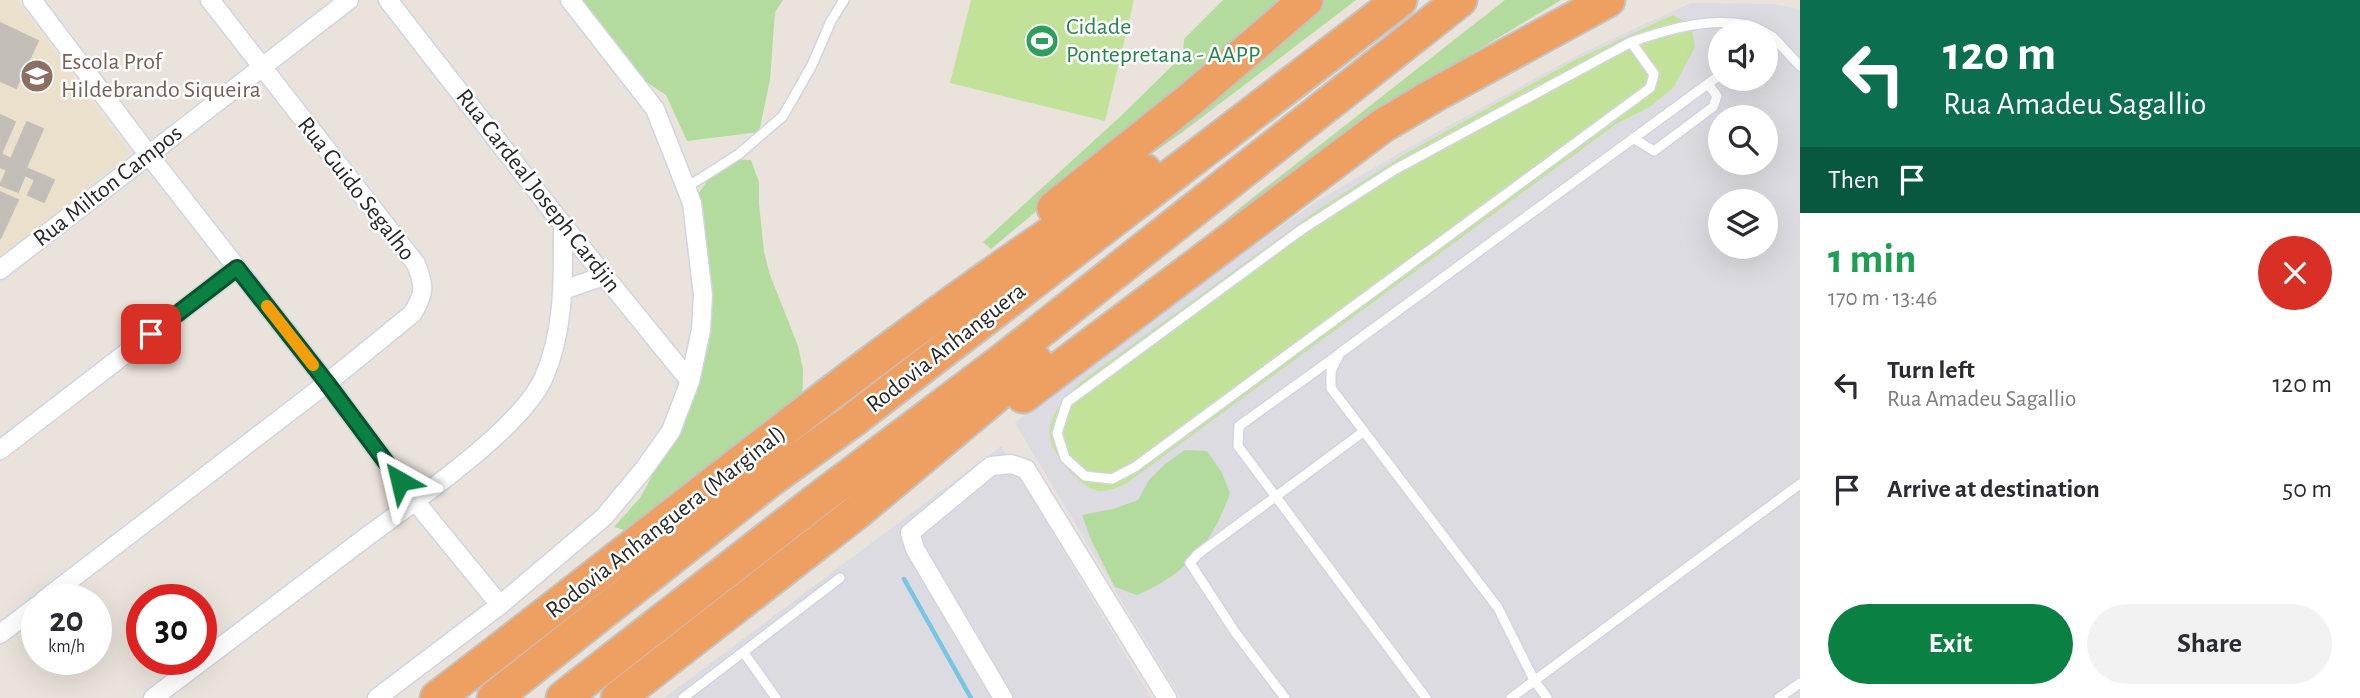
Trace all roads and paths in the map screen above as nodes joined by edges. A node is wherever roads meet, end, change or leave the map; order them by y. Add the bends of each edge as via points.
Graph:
1 (32, 0) edge
2 (210, 0) edge
3 (349, 0) edge
4 (388, 0) edge
5 (570, 0) edge
6 (844, 0) edge
7 (1306, 0) edge
8 (1399, 0) edge
9 (1460, 0) edge
10 (1484, 0) edge
11 (1608, 0) edge
12 (1708, 24) edge
13 (1361, 30) junction
14 (1631, 42) junction
15 (1778, 47) edge
16 (1800, 65) edge
17 (262, 67) junction
18 (1708, 84) edge
19 (1713, 91) edge
20 (1633, 138) junction
21 (148, 154) junction
22 (687, 187) junction
23 (563, 225) junction
24 (237, 268) junction
25 (0, 270) edge
26 (604, 276) junction
27 (563, 290) junction
28 (893, 344) junction
29 (1340, 353) junction
30 (690, 381) junction
31 (327, 383) junction
32 (1363, 432) junction
33 (0, 450) edge
34 (1800, 484) edge
35 (1276, 495) junction
36 (415, 501) junction
37 (857, 512) junction
38 (840, 578) dead end
39 (65, 584) edge
40 (500, 605) junction
41 (21, 618) edge
42 (0, 634) edge
43 (744, 653) junction
44 (1534, 680) junction
45 (1800, 683) edge
46 (153, 698) edge
47 (377, 698) edge
48 (437, 698) edge
49 (494, 698) edge
50 (563, 698) edge
51 (618, 698) edge
52 (683, 698) edge
53 (776, 698) edge
54 (1003, 698) edge
55 (1167, 698) edge
56 (1284, 698) edge
57 (1426, 698) edge
58 (1511, 698) edge
59 (1547, 698) edge
60 (1779, 698) edge

1 - 21 street
2 - 17 street, Rua Guido Segalho
3 - 17 street, Rua Milton Campos
4 - 23 street, Rua Cardeal Joseph Cardjin
5 - 22 street via 655,109
6 - 22 lane via 783,116 739,154
7 - 28 highway
8 - 13 highway, Rodovia Anhanguera
9 - 50 highway, Rodovia Anhanguera via 1002,361
10 - 37 highway via 1249,185
11 - 37 highway via 1382,126 994,418
12 - 14 lane
13 - 28 highway via 1291,71 1224,120 1051,231
13 - 49 highway, Rodovia Anhanguera via 770,480
14 - 14 lane via 1654,74 1650,88 1545,166 1135,467 1112,479 1085,476 1065,458 1057,433 1067,402 1211,294 1394,170
15 - 16 lane
17 - 21 street, Rua Milton Campos
17 - 31 street, Rua Guido Segalho via 416,264 424,283 412,314
18 - 20 lane
19 - 20 lane via 1717,96 1713,107 1654,151
20 - 29 lane
21 - 24 street
21 - 25 street, Rua Milton Campos
22 - 30 street via 703,295
23 - 26 street, Rua Cardeal Joseph Cardjin
23 - 27 street
24 - 31 street
24 - 33 street
26 - 27 street
26 - 30 street, Rua Cardeal Joseph Cardjin
27 - 36 street via 544,378 526,405
28 - 48 highway, Rodovia Anhanguera (Marginal)
29 - 32 lane via 1331,371 1331,388
29 - 35 lane via 1239,426 1238,446
30 - 40 street via 671,431 604,517
31 - 36 street
31 - 39 street, Rua Guido Segalho
32 - 35 lane
32 - 44 lane via 1497,608
34 - 44 lane
35 - 56 lane via 1190,563
35 - 57 lane
36 - 40 street
36 - 46 street
37 - 51 highway
38 - 43 lane
40 - 47 street
41 - 42 street
43 - 52 lane
43 - 53 lane
44 - 58 lane
44 - 59 lane
45 - 60 lane
54 - 55 street via 915,549 910,533 991,466 1011,464 1026,469

